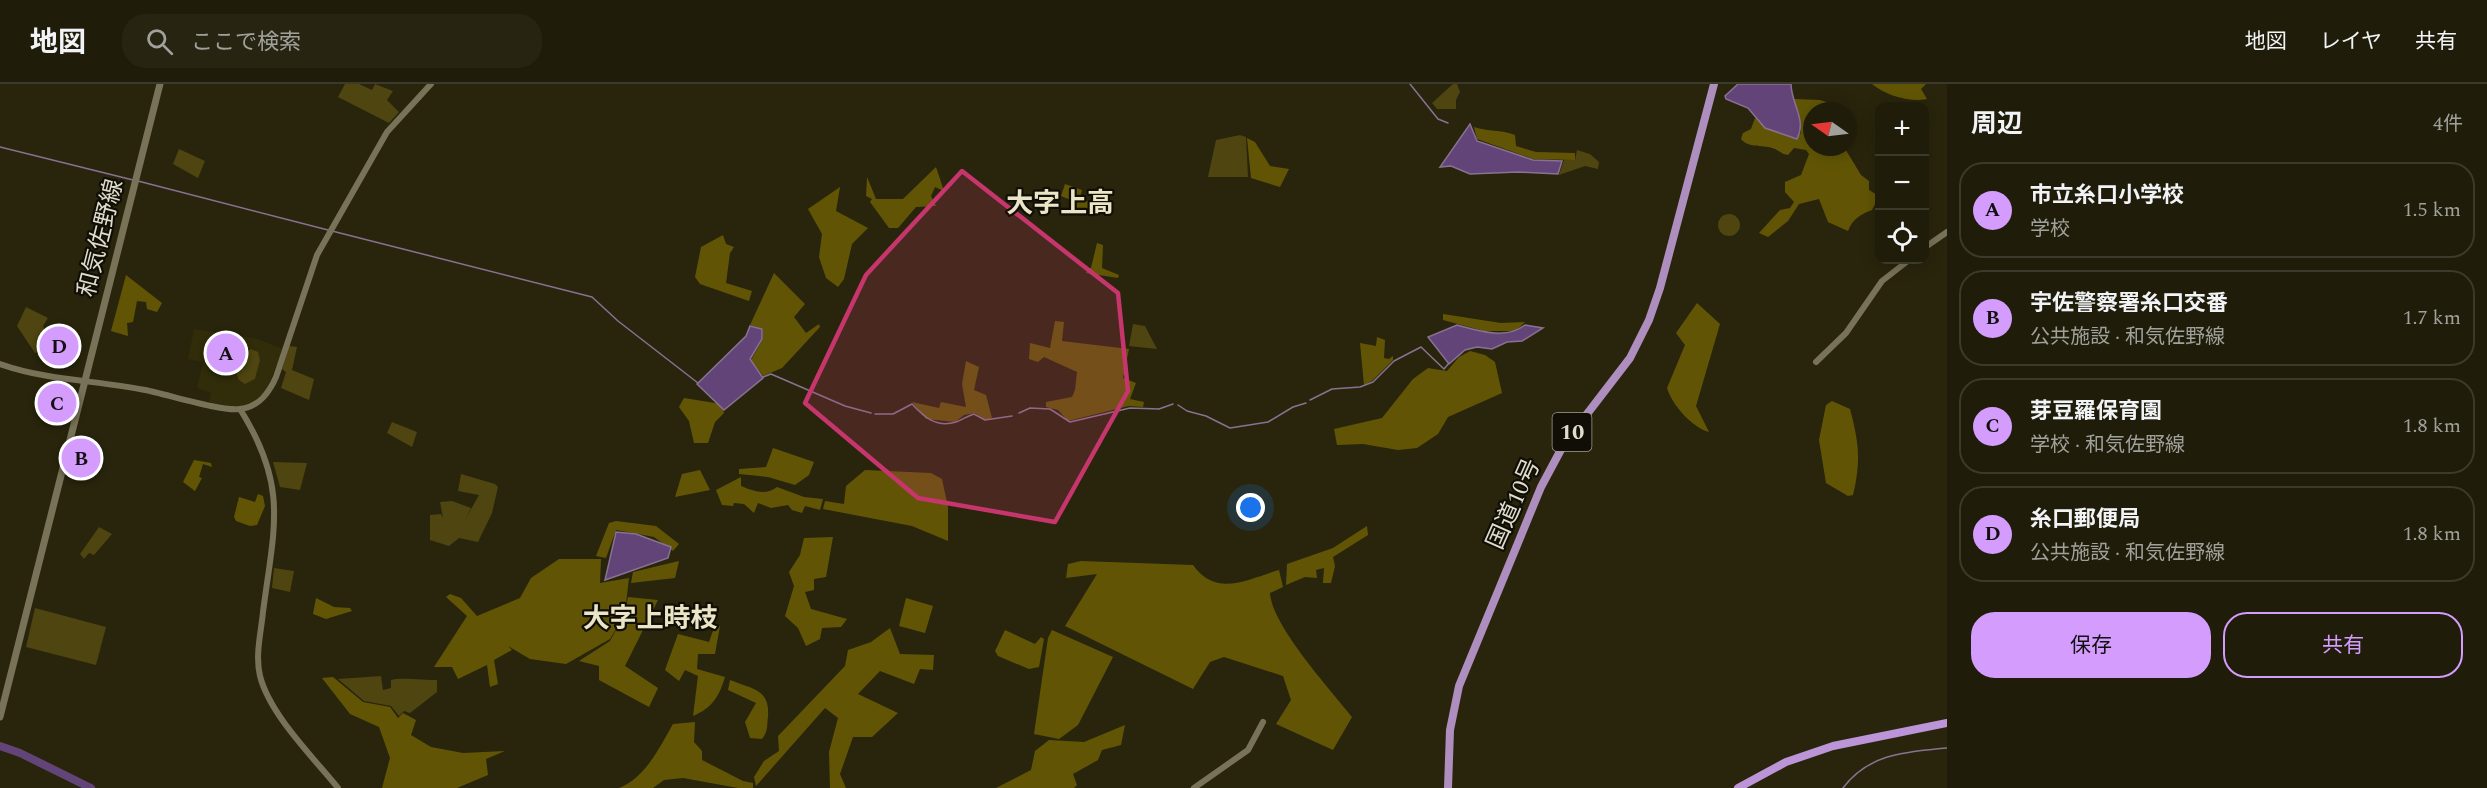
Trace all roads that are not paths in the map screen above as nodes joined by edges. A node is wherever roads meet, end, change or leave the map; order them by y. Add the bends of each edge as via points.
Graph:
1 (160, 84) edge
2 (430, 84) edge
3 (1714, 84) edge
4 (1947, 232) edge
5 (1929, 245) edge
6 (1904, 264) edge
7 (1816, 362) dead end
8 (0, 364) edge
9 (84, 383) junction
10 (240, 410) junction
11 (0, 715) edge
12 (1263, 722) dead end
13 (1947, 723) edge
14 (338, 788) edge
15 (1194, 788) edge
16 (1448, 788) edge
17 (1738, 788) edge

1 - 9 main road, 和気佐野線
2 - 10 street via 387,132 317,255 270,390 258,402
3 - 16 highway, 国道10号 / 10 via 1648,320 1624,366 1550,468 1464,672 1450,730
4 - 5 street
6 - 7 street via 1882,281 1846,333
8 - 9 street via 29,375
9 - 10 street via 133,387
9 - 11 main road, 和気佐野線
10 - 14 street via 269,469 276,502 258,645 260,674 275,708
12 - 15 street via 1248,750
13 - 17 highway via 1833,746 1786,762

